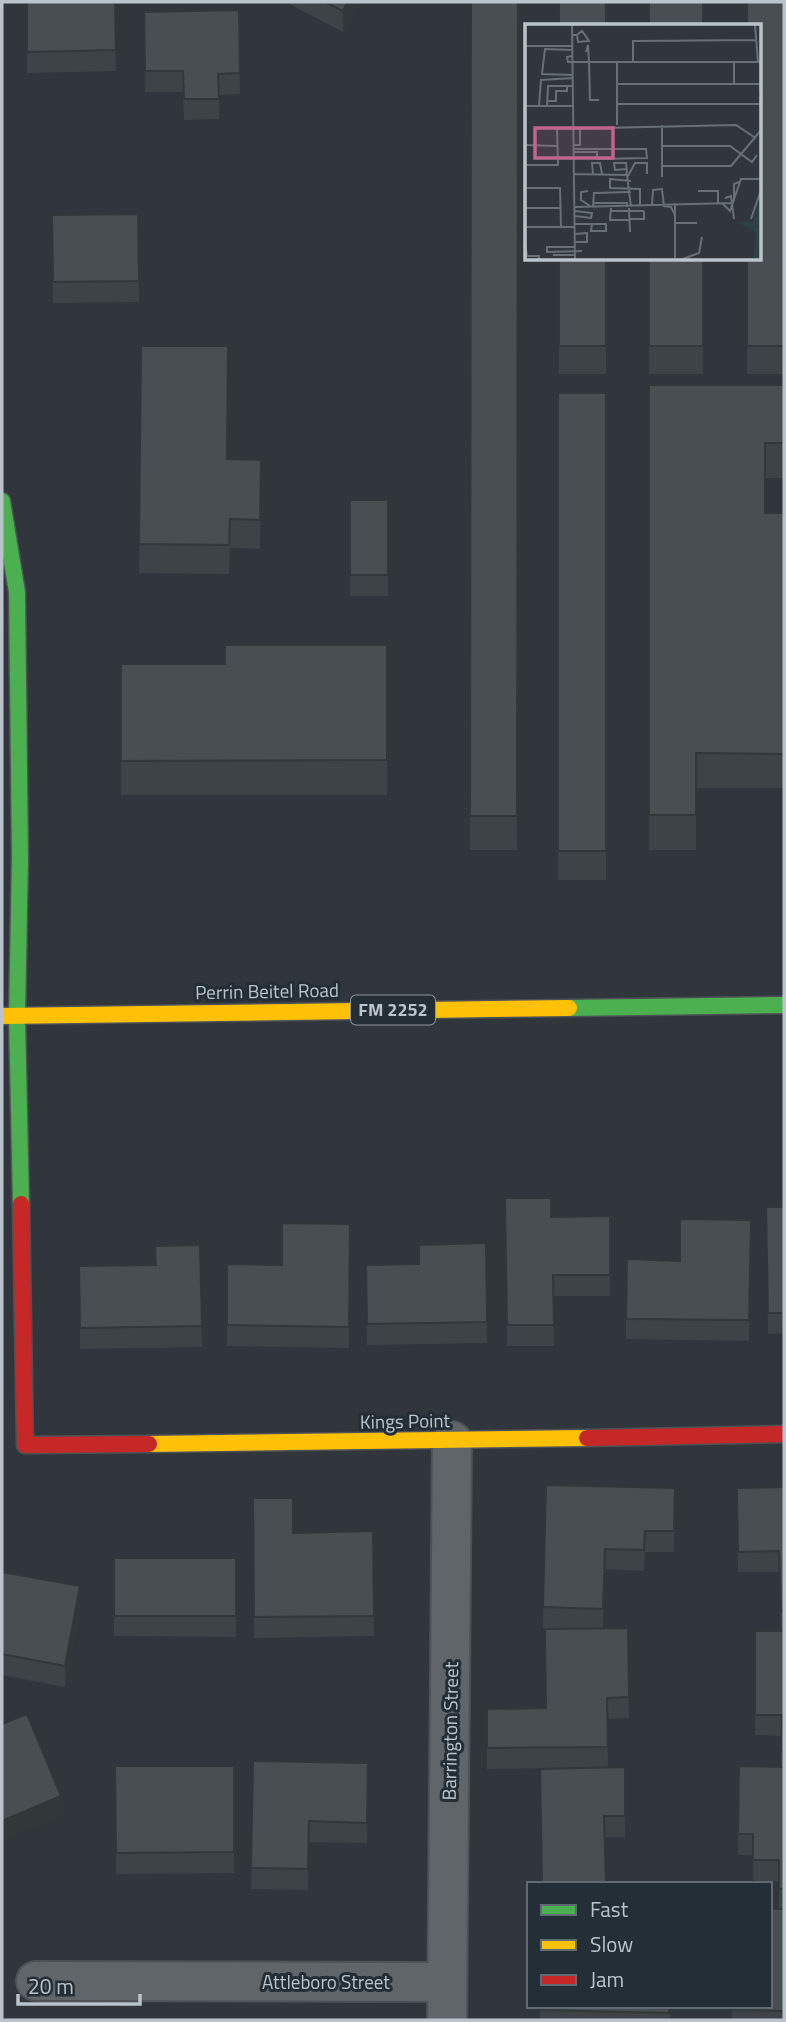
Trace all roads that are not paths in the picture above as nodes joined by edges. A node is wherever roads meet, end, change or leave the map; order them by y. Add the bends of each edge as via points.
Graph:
1 (2, 501) edge
2 (784, 1005) edge
3 (10, 1016) edge
4 (784, 1434) edge
5 (453, 1441) junction
6 (36, 1981) dead end
7 (447, 1982) junction
8 (447, 2020) edge

1 - 3 street via 17,592 20,859
2 - 3 street, Perrin Beitel Road / FM 2252
3 - 5 street, Kings Point via 26,1445
4 - 5 street, Kings Point
5 - 7 street, Barrington Street
6 - 7 street, Attleboro Street
7 - 8 street, Barrington Street

